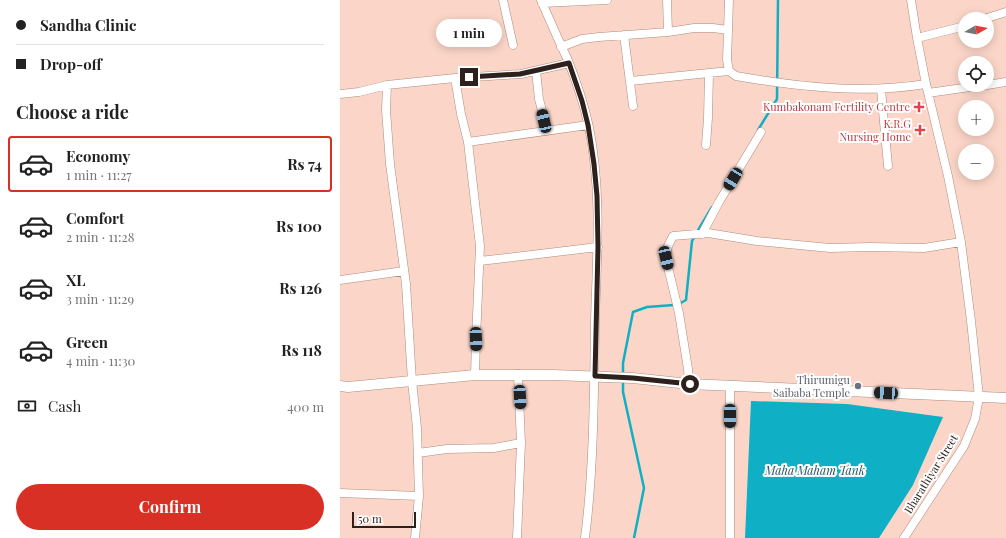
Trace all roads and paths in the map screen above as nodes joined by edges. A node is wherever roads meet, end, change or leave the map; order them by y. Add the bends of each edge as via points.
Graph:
1 (503, 0) edge
2 (607, 0) edge
3 (667, 0) edge
4 (729, 0) edge
5 (911, 0) edge
6 (542, 2) edge
7 (1006, 12) edge
8 (994, 16) edge
9 (958, 28) edge
10 (728, 30) junction
11 (668, 32) junction
12 (624, 35) junction
13 (917, 38) junction
14 (513, 45) dead end
15 (561, 47) junction
16 (569, 63) junction
17 (536, 71) junction
18 (729, 71) junction
19 (709, 74) junction
20 (455, 78) junction
21 (630, 81) junction
22 (1006, 82) edge
23 (994, 83) edge
24 (926, 84) junction
25 (387, 85) junction
26 (881, 89) junction
27 (958, 89) edge
28 (928, 93) junction
29 (340, 94) edge
30 (633, 106) dead end
31 (588, 125) junction
32 (547, 130) junction
33 (761, 132) dead end
34 (468, 142) junction
35 (706, 144) dead end
36 (888, 166) dead end
37 (705, 234) junction
38 (961, 242) junction
39 (598, 247) junction
40 (480, 261) junction
41 (404, 271) junction
42 (340, 280) edge
43 (518, 374) junction
44 (476, 375) junction
45 (595, 376) junction
46 (412, 381) junction
47 (690, 384) junction
48 (730, 385) junction
49 (340, 386) edge
50 (979, 397) junction
51 (1006, 398) edge
52 (521, 442) junction
53 (418, 452) junction
54 (340, 493) edge
55 (419, 496) junction
56 (415, 538) edge
57 (517, 538) edge
58 (585, 538) edge
59 (730, 538) edge
60 (904, 538) edge

1 - 14 street
2 - 6 street
3 - 11 street
4 - 10 street
5 - 13 street, Bharathiyar Street
6 - 15 street
7 - 8 street
9 - 13 street
10 - 11 street via 694,28
10 - 18 street
11 - 12 street
12 - 15 street via 582,39
12 - 21 street
13 - 24 street, Bharathiyar Street
15 - 16 street
16 - 17 street
16 - 31 street
17 - 20 street
17 - 32 street via 539,99
18 - 19 street
18 - 26 street via 736,76 767,81 820,87
19 - 21 street
19 - 35 street
20 - 25 street
20 - 34 street
21 - 30 street
22 - 23 street
24 - 26 street
24 - 28 street, Bharathiyar Street
25 - 29 street
25 - 41 street via 390,164
26 - 36 street
27 - 28 street
28 - 38 street, Bharathiyar Street
31 - 32 street
31 - 39 street via 597,196
32 - 34 street
33 - 37 street via 719,202
34 - 40 street
37 - 38 street via 830,248 924,248
37 - 47 street via 673,236 666,258 679,313
38 - 50 street, Bharathiyar Street
39 - 40 street
39 - 45 street
40 - 44 street
41 - 42 street
41 - 46 street
43 - 44 street
43 - 45 street
43 - 52 street
44 - 46 street
45 - 47 street
45 - 58 street
46 - 49 street
46 - 53 street
47 - 48 street
48 - 50 street
48 - 59 street
50 - 51 street
50 - 60 street, Bharathiyar Street via 975,419 964,446
52 - 53 street via 494,448
52 - 57 street
53 - 55 street
54 - 55 street
55 - 56 street

